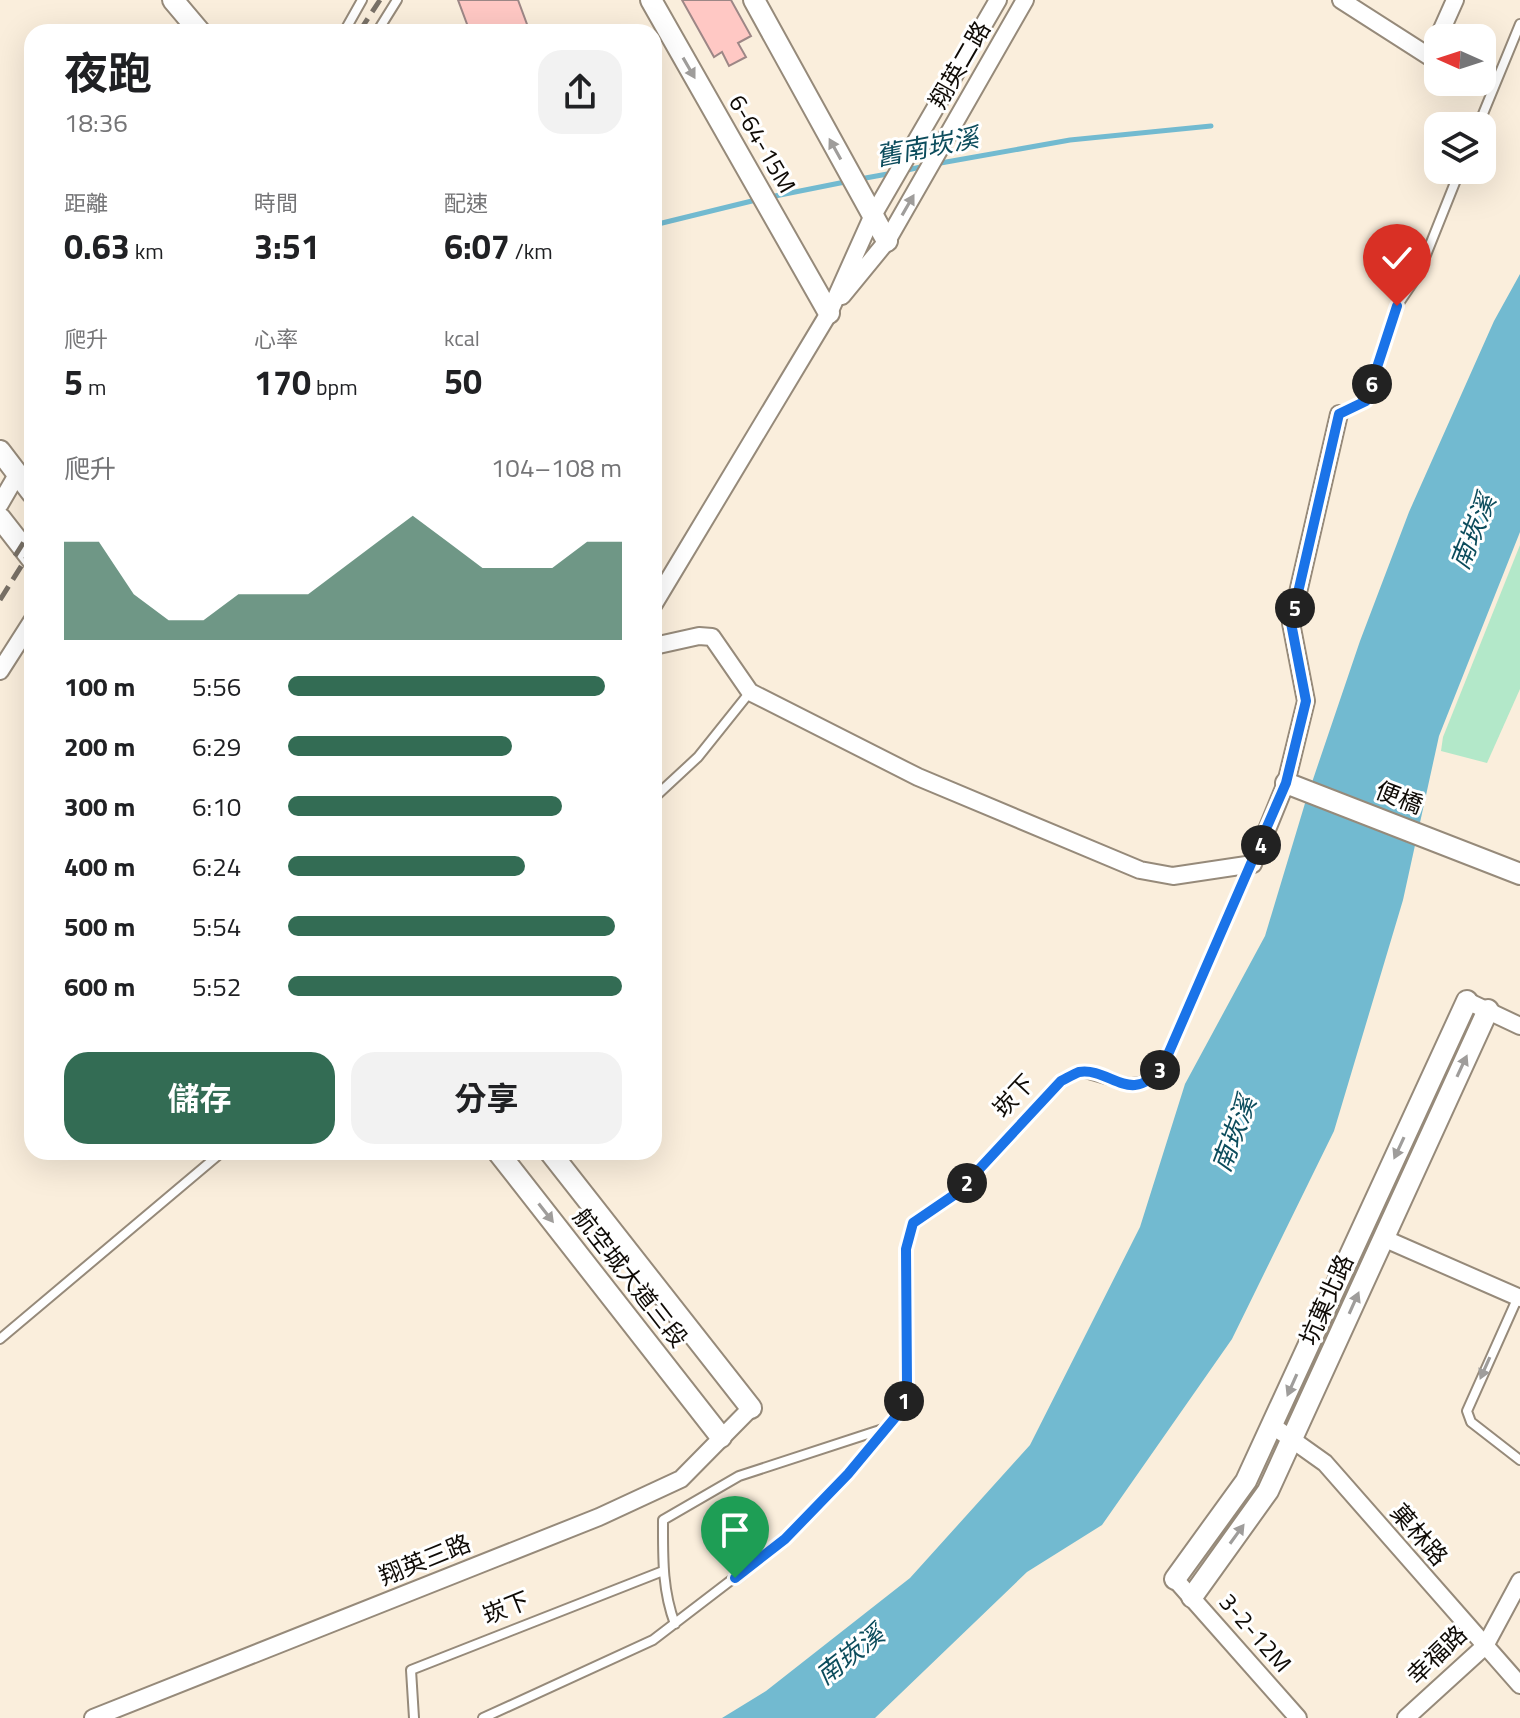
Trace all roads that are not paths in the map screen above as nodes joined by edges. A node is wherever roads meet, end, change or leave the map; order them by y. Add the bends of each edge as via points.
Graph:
1 (173, 0) edge
2 (362, 0) edge
3 (397, 0) edge
4 (651, 0) edge
5 (754, 0) edge
6 (998, 0) edge
7 (1025, 0) edge
8 (1341, 0) edge
9 (1455, 0) edge
10 (193, 24) edge
11 (348, 24) edge
12 (382, 24) edge
13 (1445, 24) edge
14 (1520, 24) edge
15 (1424, 53) edge
16 (1484, 112) edge
17 (1454, 184) edge
18 (872, 217) junction
19 (887, 241) junction
20 (829, 313) junction
21 (1339, 414) joint
22 (0, 451) edge
23 (18, 473) junction
24 (24, 482) edge
25 (0, 504) edge
26 (0, 518) edge
27 (24, 549) edge
28 (662, 591) edge
29 (24, 634) edge
30 (662, 644) edge
31 (0, 671) edge
32 (750, 692) junction
33 (1294, 786) junction
34 (662, 790) edge
35 (1253, 864) junction
36 (1520, 874) edge
37 (1467, 1001) joint
38 (1488, 1010) junction
39 (1520, 1026) edge
40 (213, 1160) edge
41 (504, 1160) edge
42 (556, 1160) edge
43 (1383, 1238) junction
44 (1519, 1296) edge
45 (0, 1339) edge
46 (751, 1408) joint
47 (1273, 1426) junction
48 (884, 1429) junction
49 (721, 1437) junction
50 (1294, 1438) junction
51 (1520, 1460) edge
52 (663, 1571) junction
53 (1175, 1579) joint
54 (1520, 1581) edge
55 (1192, 1597) junction
56 (675, 1624) junction
57 (1485, 1646) junction
58 (1520, 1685) edge
59 (93, 1718) edge
60 (414, 1718) edge
61 (483, 1718) edge
62 (1298, 1718) edge
63 (1406, 1718) edge

1 - 10 street
2 - 11 lane
3 - 12 lane
4 -> 20 street, 6-64-15M
18 -> 5 street
6 - 18 street, 翔英二路
19 -> 7 street, 翔英二路
8 - 15 street
9 - 13 street
14 - 16 lane
17 - 21 lane via 1418,275 1397,306 1366,401
18 - 19 street
18 - 20 street, 翔英二路
19 - 20 street, 翔英二路
20 - 28 street, 翔英二路
21 - 33 street, 崁下 via 1291,623 1306,701
22 - 23 street
23 - 24 street
23 - 25 street
26 - 27 street
29 - 31 street
30 - 32 street via 712,637
32 - 34 lane via 698,757
32 - 35 street via 918,777 1140,870 1173,876
33 - 35 street, 崁下
33 - 36 street, 便橋
35 - 48 lane, 崁下 via 1155,1076 1137,1085 1081,1072 1061,1081 957,1193 913,1223 906,1249 907,1385 903,1408
37 - 38 street
37 -> 47 street, 坑菓北路
38 - 39 street
43 -> 38 street, 坑菓北路
40 - 45 lane
41 -> 49 street, 航空城大道三段
42 - 46 street, 航空城大道三段
43 - 44 street
50 -> 43 street, 坑菓北路
44 -> 51 lane via 1467,1411 1471,1422
46 - 49 street, 翔英三路
47 - 50 street, 菓林路
47 - 53 street, 坑菓北路 via 1246,1481
48 - 52 lane via 739,1476 663,1520
48 - 56 lane, 崁下 via 785,1539
49 - 59 street, 翔英三路 via 681,1479 599,1517
55 -> 50 street, 坑菓北路 via 1268,1491
50 - 57 street, 菓林路 via 1325,1463
52 - 56 lane
52 - 60 lane, 崁下 via 411,1670
53 - 55 street, 3-2-12M
54 - 57 street, 幸福路
55 - 62 street, 3-2-12M
56 - 61 lane, 崁下 via 653,1640
57 - 58 street, 菓林路
57 - 63 street, 幸福路

